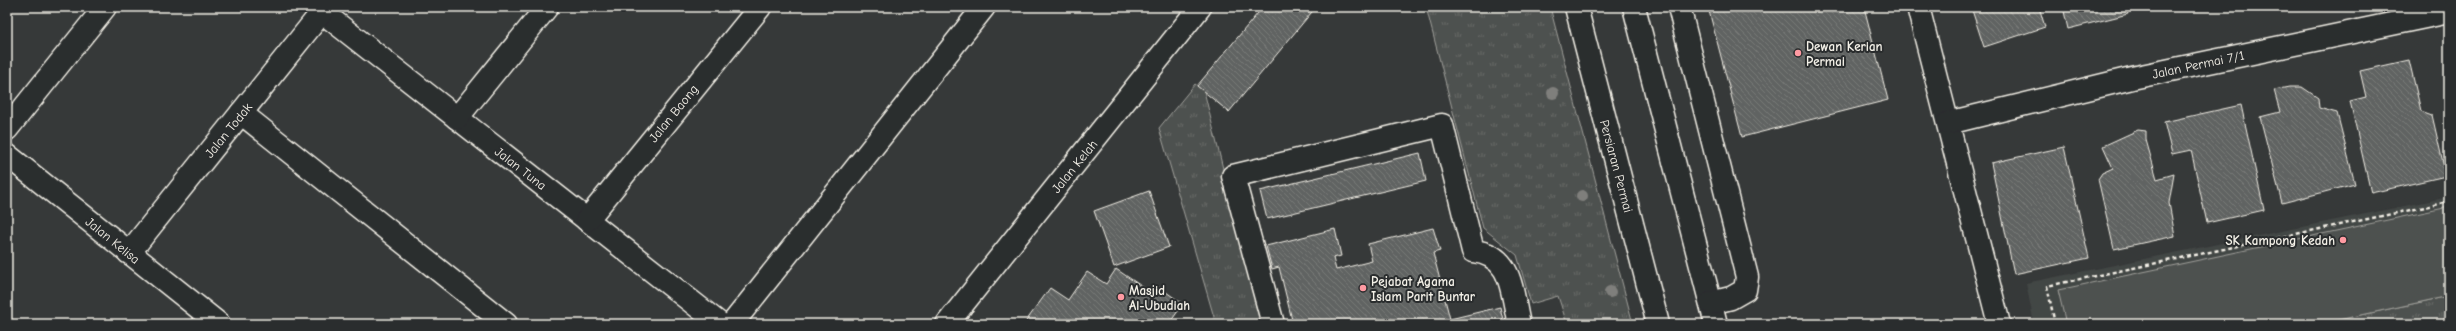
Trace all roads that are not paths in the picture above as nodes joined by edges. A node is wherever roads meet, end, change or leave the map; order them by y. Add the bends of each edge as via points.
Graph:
1 (105, 7) edge
2 (548, 7) edge
3 (760, 7) edge
4 (984, 7) edge
5 (1200, 7) edge
6 (1576, 7) edge
7 (1634, 7) edge
8 (1679, 7) edge
9 (1918, 7) edge
10 (324, 9) edge
11 (2449, 12) edge
12 (242, 113) junction
13 (457, 118) junction
14 (1948, 123) junction
15 (7, 129) edge
16 (7, 155) edge
17 (587, 220) junction
18 (129, 252) junction
19 (1713, 314) edge
20 (219, 324) edge
21 (506, 324) edge
22 (720, 324) edge
23 (732, 324) edge
24 (947, 324) edge
25 (1273, 324) edge
26 (1519, 324) edge
27 (1658, 324) edge
28 (1999, 324) edge

1 - 15 street
2 - 13 street
3 - 17 street, Jalan Baong
4 - 23 street
5 - 24 street, Jalan Kelah
6 - 27 street, Persiaran Permai
7 - 19 street
8 - 19 street via 1747,277 1745,290
9 - 14 street
10 - 12 street, Jalan Todak
10 - 13 street, Jalan Tuna
11 - 14 street, Jalan Permai 7/1 via 2132,78
12 - 18 street, Jalan Todak
12 - 21 street
13 - 17 street, Jalan Tuna
14 - 28 street
16 - 18 street, Jalan Kelisa
17 - 22 street, Jalan Tuna
18 - 20 street, Jalan Kelisa
25 - 26 street via 1233,176 1442,125 1473,251 1486,252 1504,266

